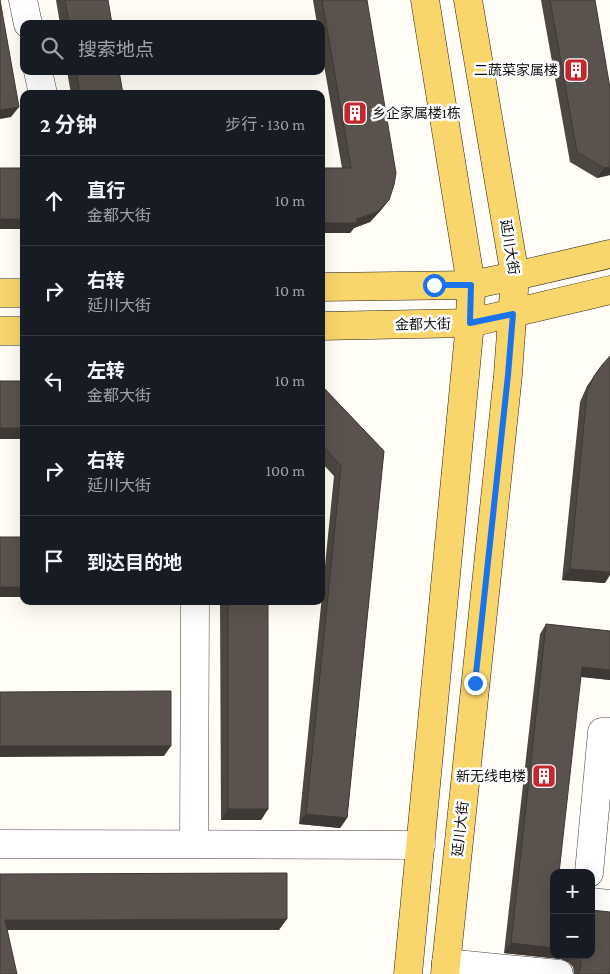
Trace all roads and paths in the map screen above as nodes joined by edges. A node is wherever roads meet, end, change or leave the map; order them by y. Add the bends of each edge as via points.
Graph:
1 (23, 0) edge
2 (425, 0) edge
3 (468, 0) edge
4 (27, 20) edge
5 (39, 75) edge
6 (42, 90) edge
7 (610, 254) edge
8 (515, 276) junction
9 (471, 285) junction
10 (325, 287) edge
11 (610, 290) edge
12 (0, 293) edge
13 (20, 293) edge
14 (513, 314) junction
15 (470, 323) junction
16 (325, 326) edge
17 (0, 331) edge
18 (20, 331) edge
19 (194, 605) edge
20 (610, 732) edge
21 (0, 844) edge
22 (194, 844) junction
23 (421, 845) junction
24 (589, 869) edge
25 (595, 902) edge
26 (610, 904) edge
27 (446, 968) edge
28 (408, 974) edge
29 (559, 974) edge

1 - 4 street
2 - 9 main road
3 - 8 main road, 延川大街
5 - 6 street
7 - 8 main road
8 - 9 main road
8 - 14 main road, 延川大街
9 - 10 main road
9 - 15 main road
11 - 14 main road, 金都大街
12 - 13 main road
14 - 15 main road, 金都大街
14 - 27 main road, 延川大街
15 - 16 main road, 金都大街
15 - 23 main road
17 - 18 main road
19 - 22 street
20 - 24 street via 602,732
21 - 22 street
22 - 23 street
23 - 28 main road
25 - 26 street
27 - 29 street

